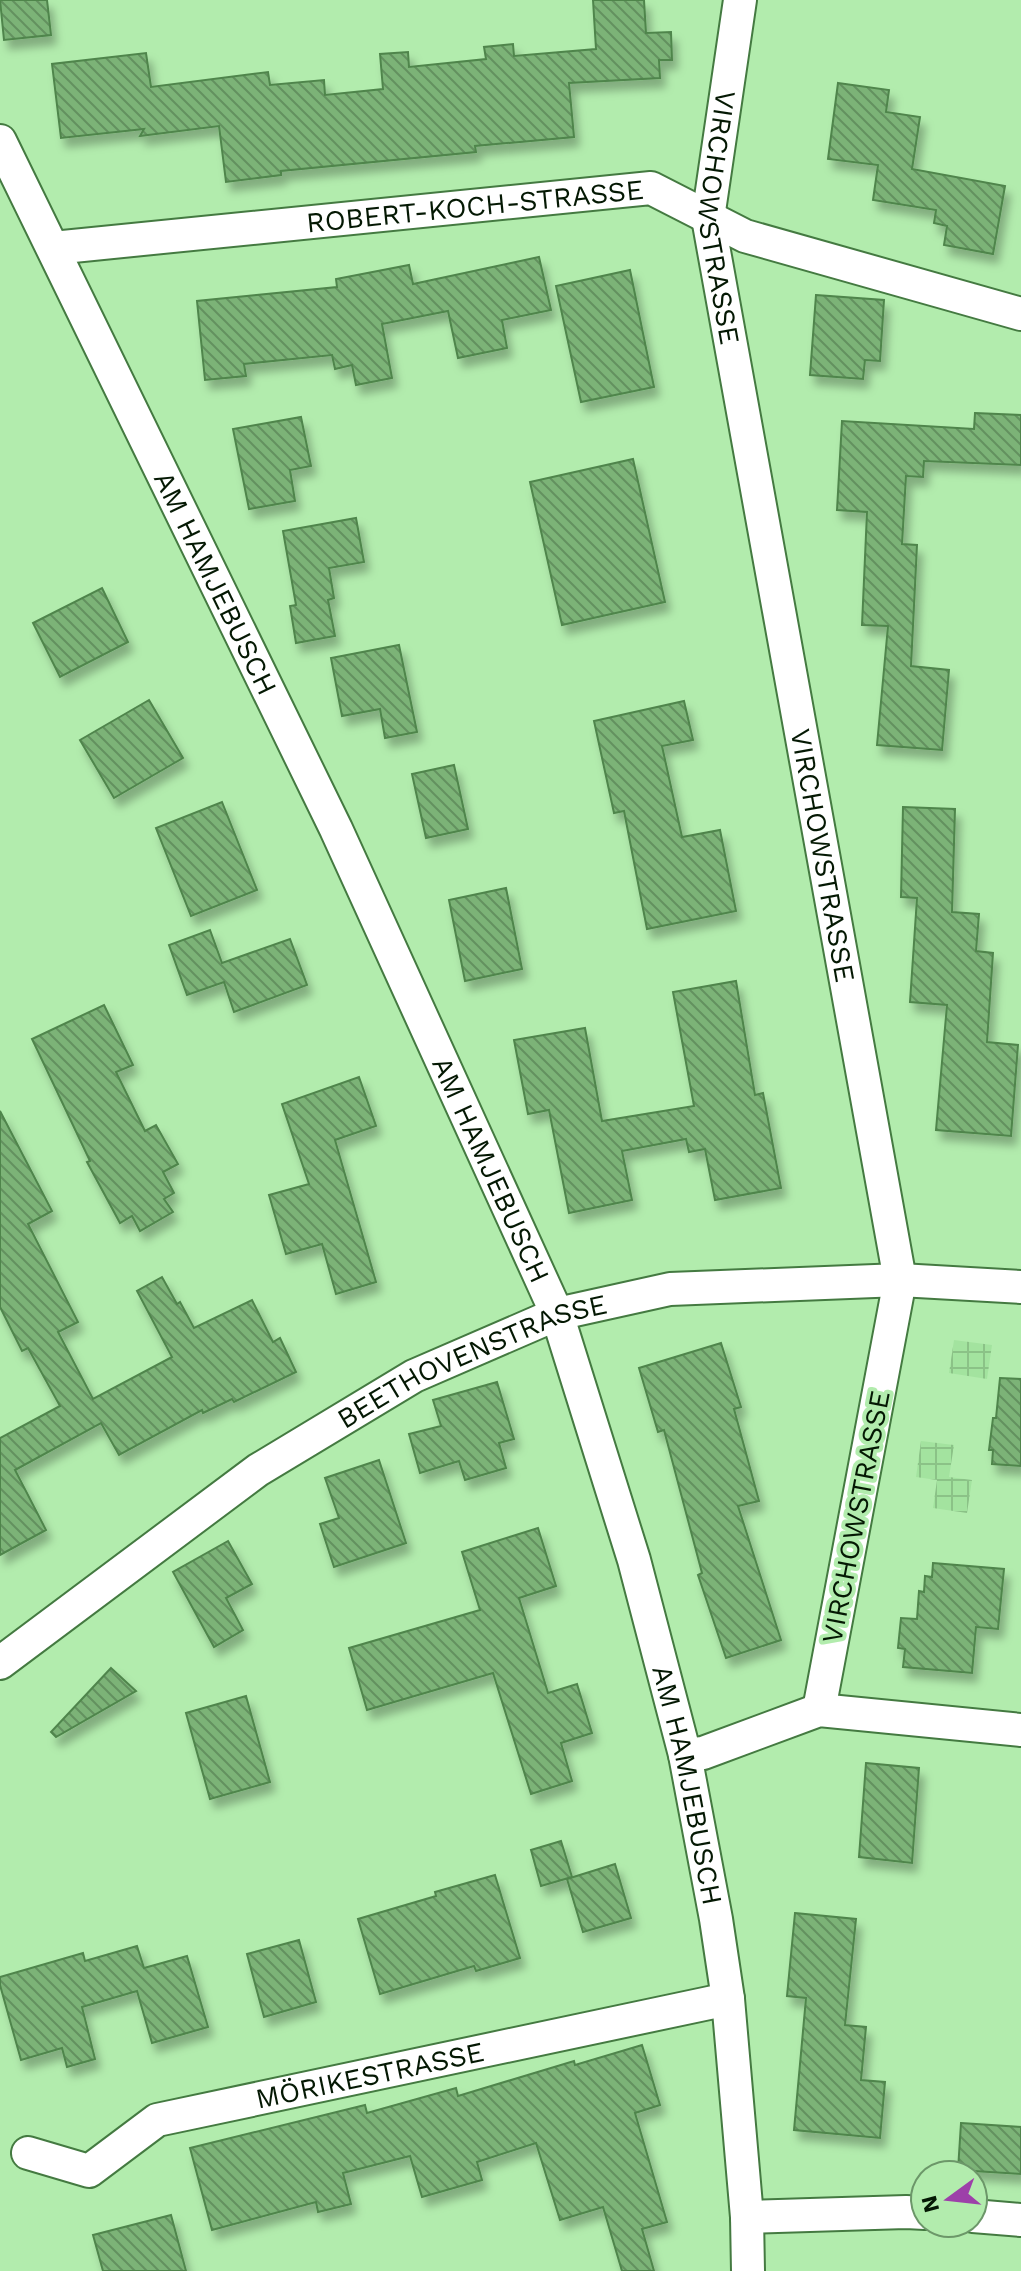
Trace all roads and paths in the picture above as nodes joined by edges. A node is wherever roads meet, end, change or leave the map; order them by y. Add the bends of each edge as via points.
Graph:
1 (740, 0) edge
2 (0, 141) edge
3 (708, 218) junction
4 (53, 248) junction
5 (1021, 314) edge
6 (900, 1280) junction
7 (1021, 1287) edge
8 (557, 1314) junction
9 (0, 1663) edge
10 (819, 1710) junction
11 (1021, 1730) edge
12 (685, 1755) junction
13 (728, 1999) junction
14 (28, 2153) dead end
15 (909, 2212) edge
16 (747, 2217) junction
17 (989, 2217) edge
18 (1021, 2220) edge
19 (748, 2271) edge

1 - 3 street, VIRCHOWSTRASSE
2 - 4 street, AM HAMJEBUSCH
3 - 4 street, ROBERT-KOCH-STRASSE via 651,188
3 - 5 street, ROBERT-KOCH-STRASSE via 745,236
3 - 6 street, VIRCHOWSTRASSE
4 - 8 street, AM HAMJEBUSCH via 336,829
6 - 7 street, BEETHOVENSTRASSE
6 - 8 street, BEETHOVENSTRASSE via 670,1289
6 - 10 street, VIRCHOWSTRASSE
8 - 9 street, BEETHOVENSTRASSE via 414,1376 258,1470
8 - 12 street, AM HAMJEBUSCH via 634,1560
10 - 11 street
10 - 12 street
12 - 13 street, AM HAMJEBUSCH
13 - 14 street, MÖRIKESTRASSE via 157,2120 89,2171
13 - 16 street, AM HAMJEBUSCH
15 - 16 street
16 - 19 street, AM HAMJEBUSCH
17 - 18 street

